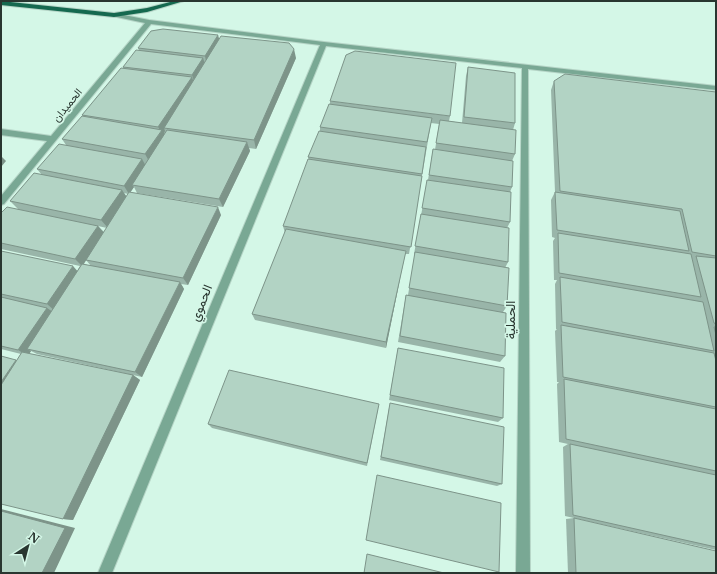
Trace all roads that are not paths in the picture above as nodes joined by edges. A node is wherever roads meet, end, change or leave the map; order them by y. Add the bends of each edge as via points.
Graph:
1 (181, 1) edge
2 (1, 3) edge
3 (114, 15) junction
4 (149, 22) junction
5 (324, 44) junction
6 (525, 67) junction
7 (716, 88) edge
8 (1, 132) edge
9 (53, 139) junction
10 (1, 202) edge
11 (105, 573) edge
12 (523, 573) edge

1 - 3 main road
2 - 3 main road
3 - 4 street
4 - 5 street
4 - 9 street, الحميدان
5 - 6 street
5 - 11 street, الحموي
6 - 7 street
6 - 12 street, الحملية
8 - 9 street
9 - 10 street, الحميدان

